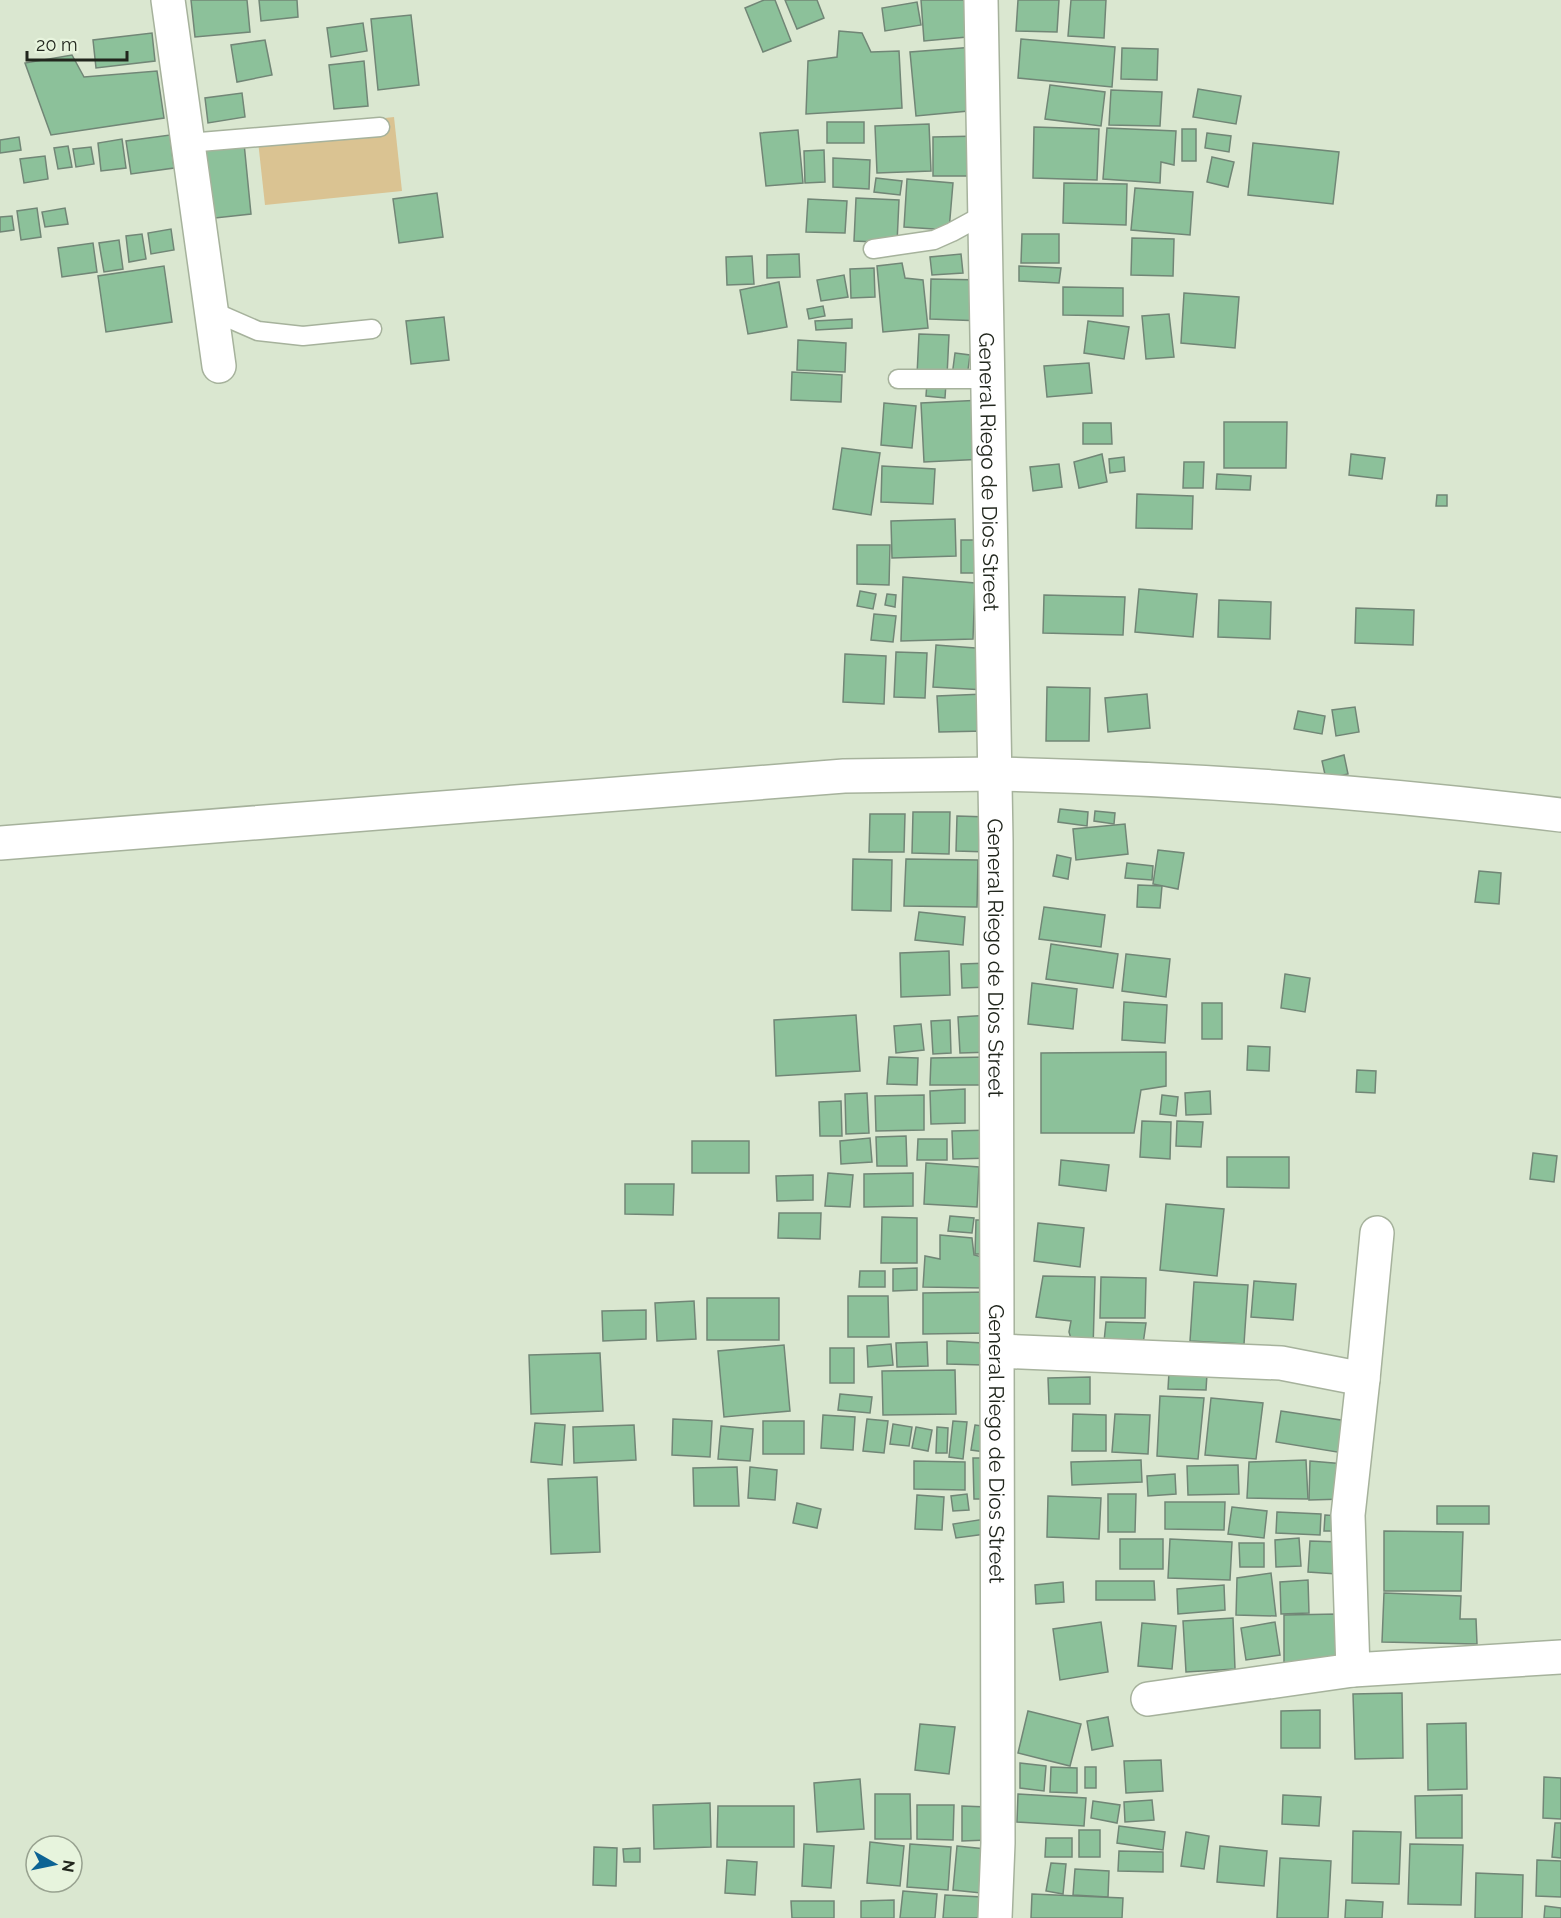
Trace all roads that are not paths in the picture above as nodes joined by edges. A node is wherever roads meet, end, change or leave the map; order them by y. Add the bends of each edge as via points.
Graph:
1 (168, 0) edge
2 (981, 0) edge
3 (380, 127) dead end
4 (188, 143) junction
5 (985, 214) junction
6 (873, 249) dead end
7 (212, 311) junction
8 (372, 329) dead end
9 (219, 366) dead end
10 (988, 378) junction
11 (898, 379) dead end
12 (995, 774) junction
13 (1561, 815) edge
14 (0, 843) edge
15 (1377, 1233) dead end
16 (997, 1351) junction
17 (1363, 1379) junction
18 (1561, 1657) edge
19 (1353, 1670) junction
20 (1148, 1699) dead end
21 (995, 1918) edge

1 - 4 street
2 - 5 street, General Riego de Dios Street
3 - 4 lane
4 - 7 street
5 - 6 lane via 934,240
5 - 10 street, General Riego de Dios Street
7 - 8 lane via 258,331 303,336
7 - 9 street
10 - 11 lane
10 - 12 street, General Riego de Dios Street
12 - 13 street via 1260,787
12 - 14 street via 844,776
12 - 16 street, General Riego de Dios Street
15 - 17 street
16 - 17 street via 1281,1363
16 - 21 street, General Riego de Dios Street
17 - 19 street via 1348,1515
18 - 19 street
19 - 20 street

